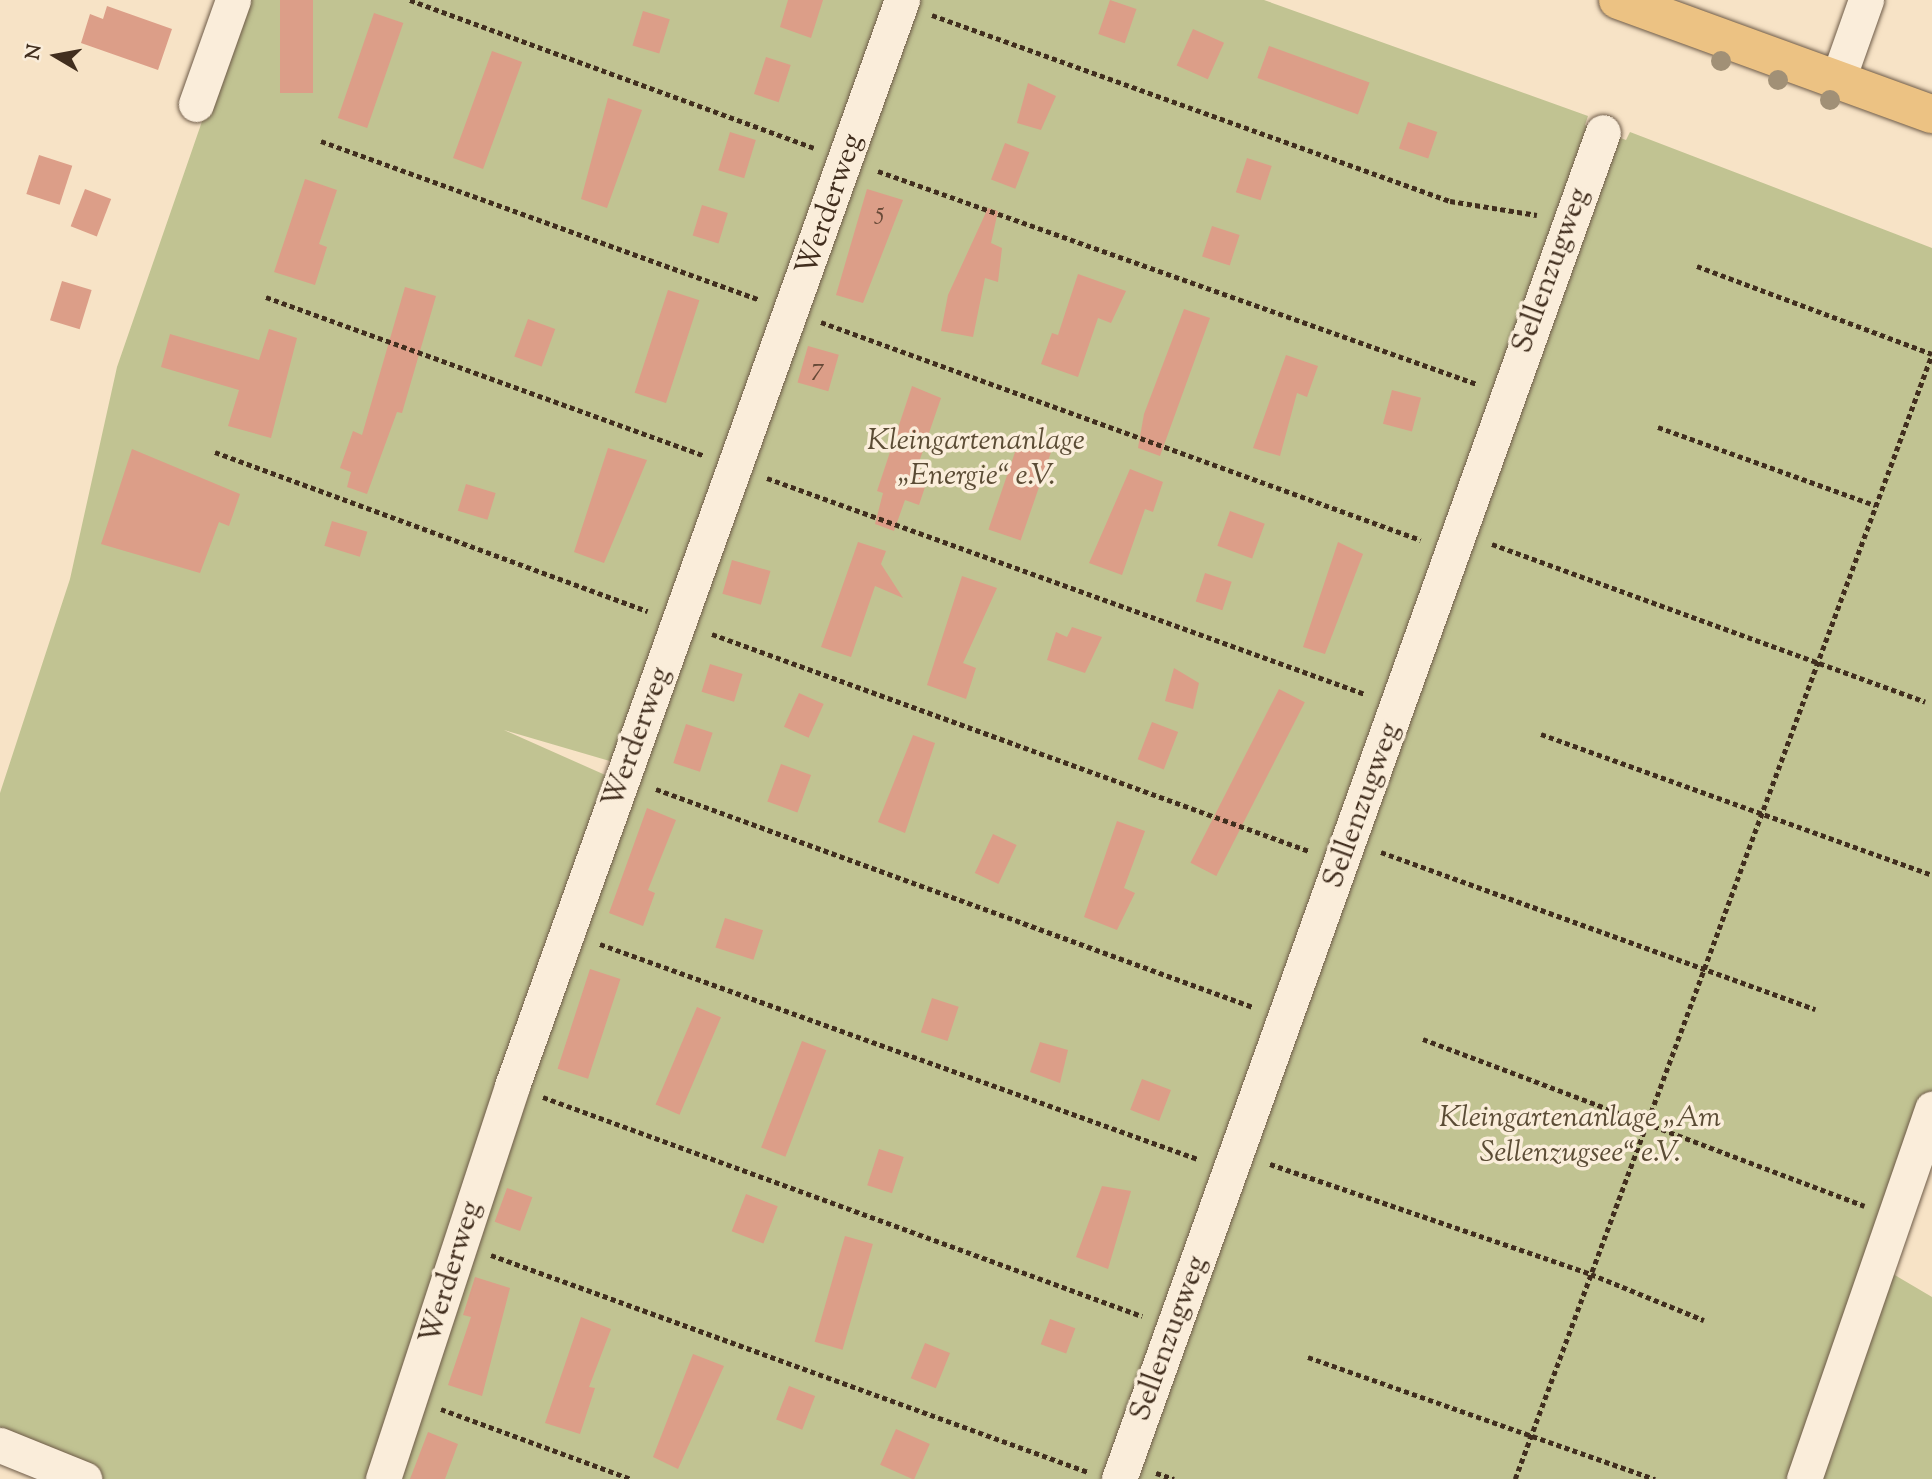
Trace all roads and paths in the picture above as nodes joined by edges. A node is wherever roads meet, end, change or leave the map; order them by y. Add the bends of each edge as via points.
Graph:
1 (233, 0) edge
2 (410, 0) edge
3 (1618, 0) edge
4 (1866, 0) edge
5 (902, 2) edge
6 (1838, 79) junction
7 (196, 104) dead end
8 (1932, 114) edge
9 (1603, 132) dead end
10 (321, 141) dead end
11 (846, 159) junction
12 (1570, 220) junction
13 (1697, 266) dead end
14 (266, 297) dead end
15 (793, 312) junction
16 (1932, 354) edge
17 (1507, 395) junction
18 (1658, 427) dead end
19 (215, 452) dead end
20 (735, 467) junction
21 (1875, 505) junction
22 (1458, 543) junction
23 (679, 622) junction
24 (1816, 662) junction
25 (1925, 702) dead end
26 (1399, 707) junction
27 (1541, 734) dead end
28 (624, 778) junction
29 (1759, 810) junction
30 (1347, 852) junction
31 (1932, 875) edge
32 (567, 932) junction
33 (1702, 970) junction
34 (1815, 1009) dead end
35 (1287, 1019) junction
36 (1423, 1039) dead end
37 (512, 1086) junction
38 (1932, 1109) edge
39 (1646, 1123) junction
40 (1235, 1163) junction
41 (1895, 1218) junction
42 (460, 1244) junction
43 (1591, 1274) junction
44 (1704, 1320) dead end
45 (1173, 1328) junction
46 (1308, 1357) dead end
47 (413, 1398) junction
48 (1532, 1432) junction
49 (0, 1445) edge
50 (1107, 1477) edge
51 (84, 1479) edge
52 (383, 1479) edge
53 (631, 1479) edge
54 (1515, 1479) edge
55 (1655, 1479) edge
56 (1804, 1479) edge

1 - 7 lane
2 - 11 path
3 - 6 main road
4 - 6 lane
5 - 11 lane, Werderweg
5 - 12 path via 1450,201
6 - 8 main road
9 - 12 lane, Sellenzugweg
10 - 15 path
11 - 15 lane, Werderweg
11 - 17 path
12 - 17 lane, Sellenzugweg
13 - 16 path
14 - 20 path
15 - 20 lane, Werderweg
15 - 22 path
16 - 21 path
17 - 22 lane, Sellenzugweg
18 - 21 path
19 - 23 path
20 - 23 lane, Werderweg
20 - 26 path
21 - 24 path
22 - 24 path
22 - 26 lane, Sellenzugweg
23 - 28 lane, Werderweg
23 - 30 path
24 - 25 path
24 - 29 path
26 - 30 lane, Sellenzugweg
27 - 29 path
28 - 32 lane, Werderweg
28 - 35 path
29 - 31 path
29 - 33 path
30 - 33 path
30 - 35 lane, Sellenzugweg
32 - 37 lane, Werderweg
32 - 40 path
33 - 34 path
33 - 39 path
35 - 40 lane, Sellenzugweg
36 - 39 path
37 - 42 lane, Werderweg
37 - 45 path
38 - 41 lane
39 - 41 path
39 - 43 path
40 - 43 path
40 - 45 lane, Sellenzugweg
41 - 56 lane
42 - 47 lane, Werderweg
42 - 50 path
43 - 44 path
43 - 48 path
45 - 50 lane, Sellenzugweg
46 - 48 path
47 - 52 lane, Werderweg
47 - 53 path
48 - 54 path
48 - 55 path
49 - 51 lane

